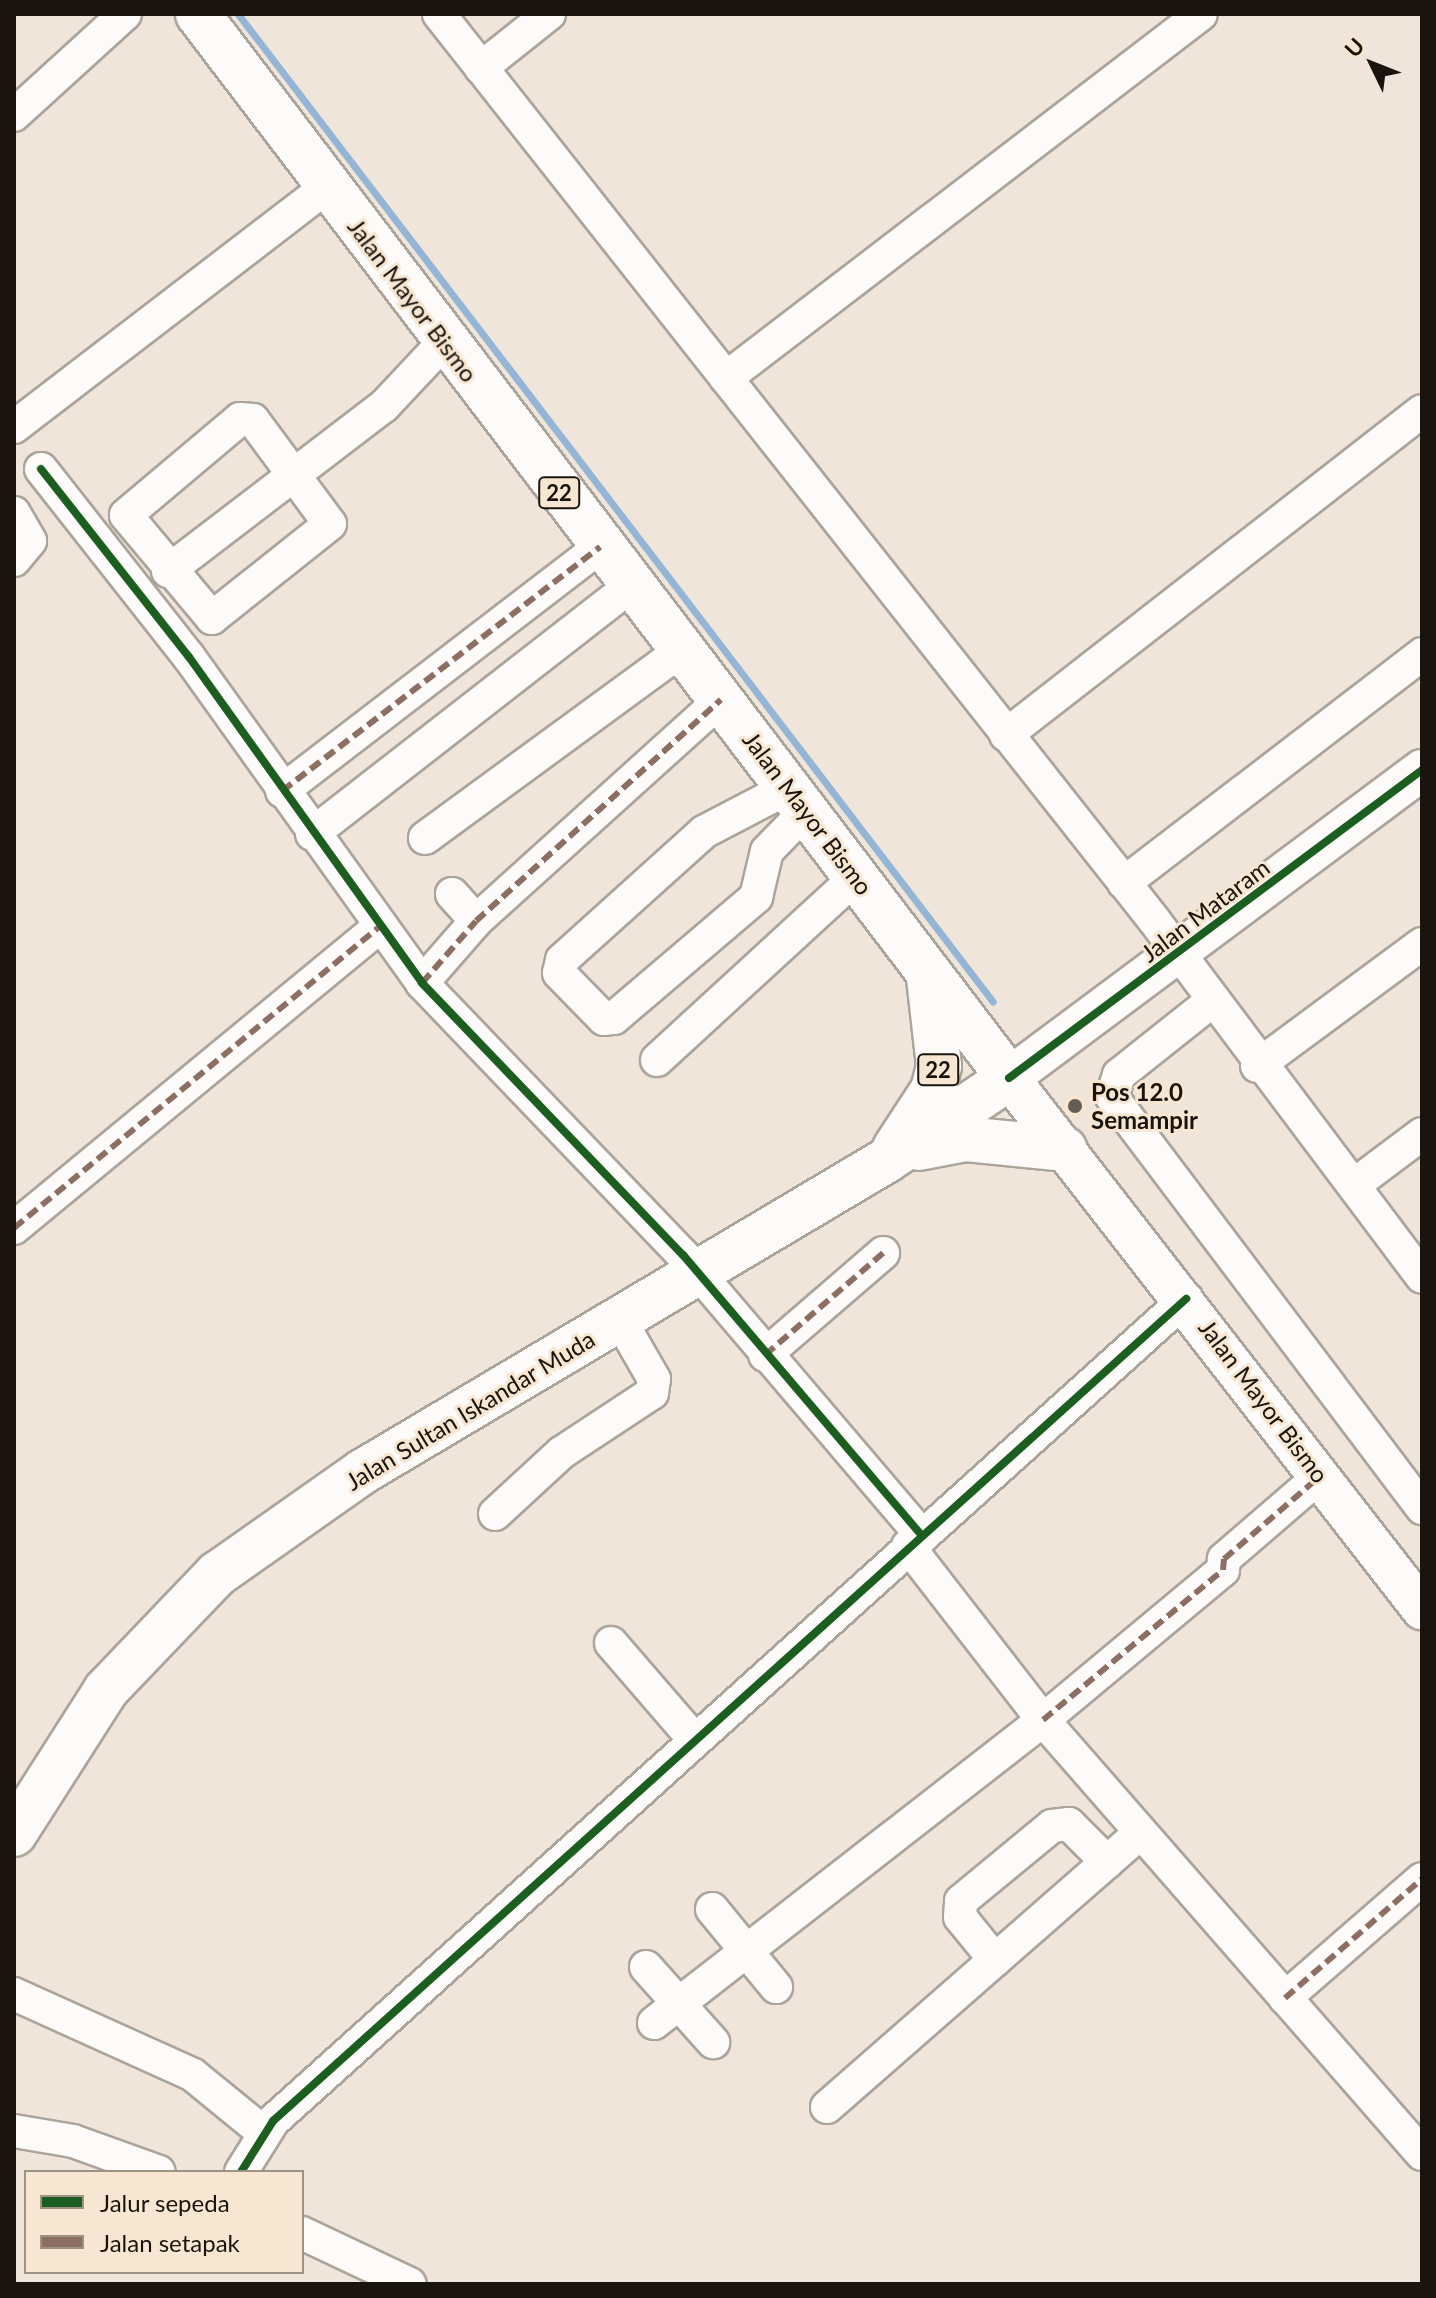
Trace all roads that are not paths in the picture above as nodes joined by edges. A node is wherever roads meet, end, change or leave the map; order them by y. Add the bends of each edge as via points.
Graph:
1 (125, 14) edge
2 (198, 14) edge
3 (439, 14) edge
4 (549, 14) edge
5 (1201, 14) edge
6 (481, 68) junction
7 (14, 115) edge
8 (327, 187) junction
9 (445, 341) junction
10 (726, 378) junction
11 (1422, 411) edge
12 (14, 427) edge
13 (41, 469) dead end
14 (296, 471) junction
15 (14, 513) edge
16 (600, 547) junction
17 (14, 560) edge
18 (168, 571) junction
19 (631, 586) junction
20 (682, 650) junction
21 (1422, 654) edge
22 (721, 700) junction
23 (1006, 735) junction
24 (1422, 770) edge
25 (282, 791) junction
26 (797, 800) junction
27 (728, 823) junction
28 (312, 834) junction
29 (425, 838) dead end
30 (763, 861) junction
31 (856, 877) junction
32 (1124, 883) junction
33 (452, 894) dead end
34 (476, 921) junction
35 (378, 928) junction
36 (1422, 944) edge
37 (1179, 954) junction
38 (926, 967) junction
39 (422, 983) junction
40 (1212, 1001) junction
41 (657, 1060) dead end
42 (1257, 1066) junction
43 (1009, 1078) junction
44 (1422, 1134) edge
45 (1064, 1149) junction
46 (887, 1160) junction
47 (1354, 1185) junction
48 (14, 1228) edge
49 (883, 1253) dead end
50 (696, 1273) junction
51 (1422, 1277) edge
52 (1186, 1299) junction
53 (620, 1320) junction
54 (765, 1355) junction
55 (1320, 1476) junction
56 (1422, 1508) edge
57 (495, 1514) dead end
58 (915, 1541) junction
59 (1422, 1609) edge
60 (611, 1643) dead end
61 (1043, 1720) junction
62 (693, 1738) junction
63 (1140, 1833) junction
64 (14, 1834) edge
65 (1107, 1862) junction
66 (1422, 1879) edge
67 (712, 1909) dead end
68 (744, 1948) junction
69 (995, 1960) junction
70 (646, 1967) dead end
71 (776, 1987) dead end
72 (14, 1994) edge
73 (1285, 1998) junction
74 (679, 2002) junction
75 (654, 2023) dead end
76 (713, 2042) dead end
77 (827, 2107) dead end
78 (14, 2131) edge
79 (263, 2132) junction
80 (1422, 2154) edge
81 (153, 2170) edge
82 (242, 2170) edge
83 (304, 2234) edge
84 (410, 2284) edge

1 - 7 street
2 - 8 highway, Jalan Mayor Bismo / 22
3 - 6 street
4 - 6 street
5 - 10 street
6 - 10 street
8 - 9 highway, Jalan Mayor Bismo / 22
8 - 12 street
9 - 14 street via 384,406
9 - 16 highway, Jalan Mayor Bismo / 22
10 - 23 street
11 - 23 street
13 - 25 street via 189,657
14 - 18 street
14 - 18 street via 330,524 221,616 206,615
14 - 18 street via 253,420 240,419 126,515
15 - 17 street via 30,541
16 - 19 highway, Jalan Mayor Bismo / 22
16 - 25 street
19 - 20 highway, Jalan Mayor Bismo / 22
19 - 28 street
20 - 22 highway, Jalan Mayor Bismo / 22
20 - 29 street
21 - 32 street
22 - 26 highway, Jalan Mayor Bismo / 22
22 - 34 street
23 - 32 street
24 - 37 main road, Jalan Mataram
25 - 28 street
26 - 27 street
26 - 30 street
26 - 31 highway, Jalan Mayor Bismo / 22
27 - 30 street
27 - 30 street via 683,850 562,960 559,973 604,1019 614,1018 752,902
28 - 35 street
31 - 38 highway, Jalan Mayor Bismo / 22
31 - 41 street
32 - 37 street
33 - 34 street
34 - 39 street
35 - 39 street
35 - 48 street
36 - 42 street
37 - 40 street
37 - 43 main road, Jalan Mataram
38 - 43 highway, Jalan Mayor Bismo / 22
38 - 46 highway, 22 via 939,1066 933,1090
39 - 50 street
40 - 42 street
40 - 56 street via 1119,1075 1112,1097
42 - 47 street
43 - 45 main road, Jalan Mayor Bismo
43 - 46 highway, Jalan Sultan Iskandar Muda / 22
44 - 47 street
45 - 46 highway via 966,1139
45 - 52 main road, Jalan Mayor Bismo
46 - 50 highway, Jalan Sultan Iskandar Muda
47 - 51 street
49 - 54 street
50 - 53 highway, Jalan Sultan Iskandar Muda
50 - 54 street
52 - 55 main road, Jalan Mayor Bismo
52 - 58 street
53 - 57 street via 654,1379 652,1393 561,1453
53 - 64 highway, Jalan Sultan Iskandar Muda via 362,1472 217,1574 106,1690
54 - 58 street
55 - 59 main road, Jalan Mayor Bismo
55 - 61 street via 1224,1559 1223,1570
58 - 61 street
58 - 62 street
60 - 62 street
61 - 63 street
61 - 68 street
62 - 79 street
63 - 65 street
63 - 73 street
65 - 69 street
65 - 69 street via 1069,1824 1052,1826 961,1901 960,1917
66 - 73 street
67 - 68 street
68 - 71 street
68 - 74 street
69 - 77 street
70 - 74 street
72 - 79 street via 193,2075
73 - 80 street
74 - 75 street
74 - 76 street
78 - 81 street via 73,2141
79 - 82 street
83 - 84 street

